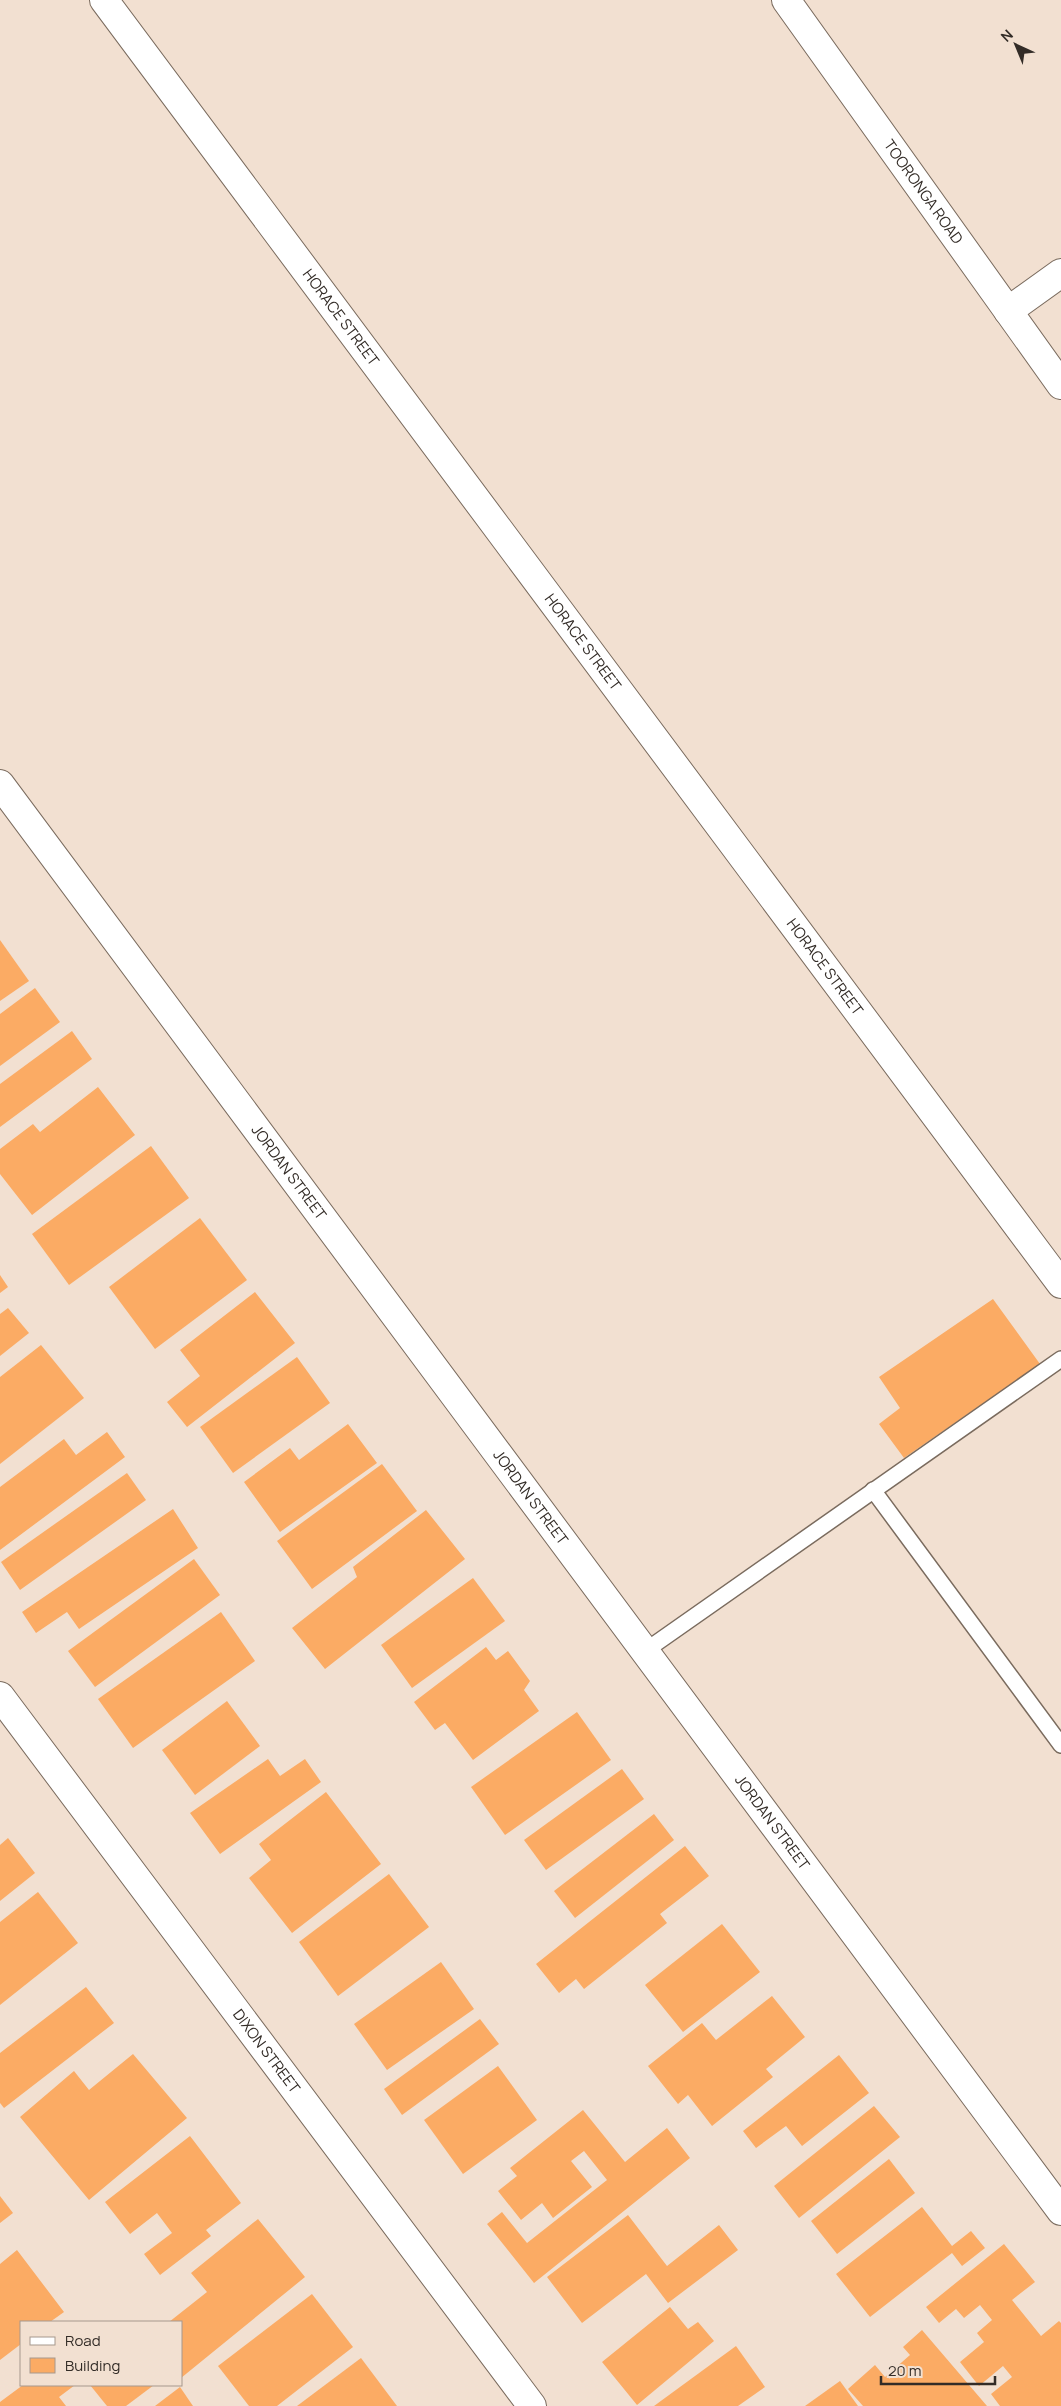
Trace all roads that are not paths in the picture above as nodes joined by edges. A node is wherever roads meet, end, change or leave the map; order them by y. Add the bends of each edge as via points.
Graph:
1 (104, 0) edge
2 (786, 0) edge
3 (1061, 273) edge
4 (1008, 311) junction
5 (1061, 385) edge
6 (0, 784) edge
7 (1061, 1284) edge
8 (1061, 1359) edge
9 (873, 1490) junction
10 (645, 1651) junction
11 (0, 1696) edge
12 (1061, 1745) edge
13 (1061, 2211) edge
14 (532, 2406) edge

1 - 7 street, HORACE STREET
2 - 4 street, TOORONGA ROAD
3 - 4 street
4 - 5 street, TOORONGA ROAD
6 - 10 street, JORDAN STREET
8 - 9 lane
9 - 10 lane
9 - 12 lane
10 - 13 street, JORDAN STREET
11 - 14 street, DIXON STREET

